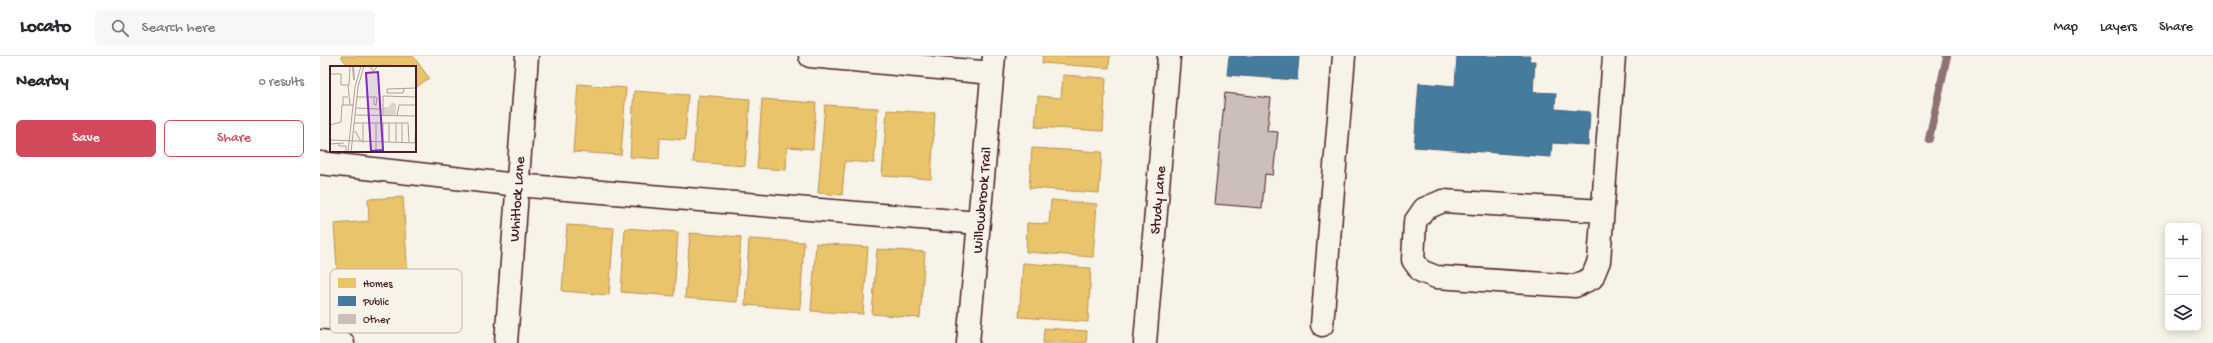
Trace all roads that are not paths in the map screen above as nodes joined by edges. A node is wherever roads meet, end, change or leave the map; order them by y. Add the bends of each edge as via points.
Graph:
1 (527, 56) edge
2 (810, 56) edge
3 (1169, 56) edge
4 (1344, 56) edge
5 (1614, 56) edge
6 (993, 65) edge
7 (320, 163) edge
8 (517, 185) junction
9 (1602, 211) junction
10 (979, 223) junction
11 (1322, 325) dead end
12 (320, 341) edge
13 (343, 343) edge
14 (506, 343) edge
15 (968, 343) edge
16 (1145, 343) edge

1 - 8 street, Whitlock Lane
2 - 6 street
3 - 16 street, Study Lane
4 - 11 street
5 - 9 street
6 - 10 street, Willowbrook Trail
7 - 8 street
8 - 10 street
8 - 14 street, Whitlock Lane
9 - 9 street via 1599,260 1592,278 1575,286 1436,277 1421,271 1413,260 1415,222 1424,208 1443,201
10 - 15 street, Willowbrook Trail
12 - 13 street

